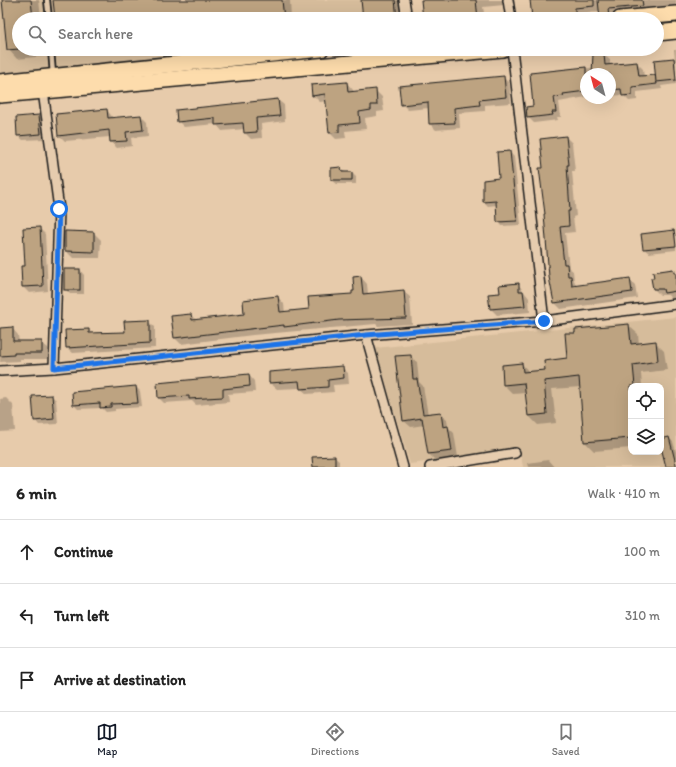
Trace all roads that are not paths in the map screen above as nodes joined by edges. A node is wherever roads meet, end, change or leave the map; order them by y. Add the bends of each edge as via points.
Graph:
1 (47, 0) edge
2 (404, 0) edge
3 (508, 0) edge
4 (48, 12) edge
5 (406, 12) edge
6 (510, 12) edge
7 (676, 14) edge
8 (664, 15) edge
9 (676, 31) edge
10 (664, 32) edge
11 (52, 56) edge
12 (278, 56) edge
13 (400, 56) edge
14 (513, 56) edge
15 (193, 70) junction
16 (53, 77) junction
17 (0, 82) edge
18 (43, 91) junction
19 (0, 95) edge
20 (676, 304) edge
21 (544, 321) junction
22 (366, 335) junction
23 (54, 368) junction
24 (0, 371) edge
25 (515, 454) dead end
26 (403, 467) edge
27 (430, 467) edge

1 - 4 lane
2 - 5 street
3 - 6 street
7 - 8 highway
9 - 10 highway
11 - 16 lane
12 - 15 highway
13 - 15 highway
14 - 21 street
15 - 16 highway
15 - 18 highway
16 - 17 highway
18 - 19 highway
18 - 23 street via 59,209
20 - 21 street
21 - 22 street
22 - 23 street
22 - 26 street
23 - 24 street
25 - 27 street

